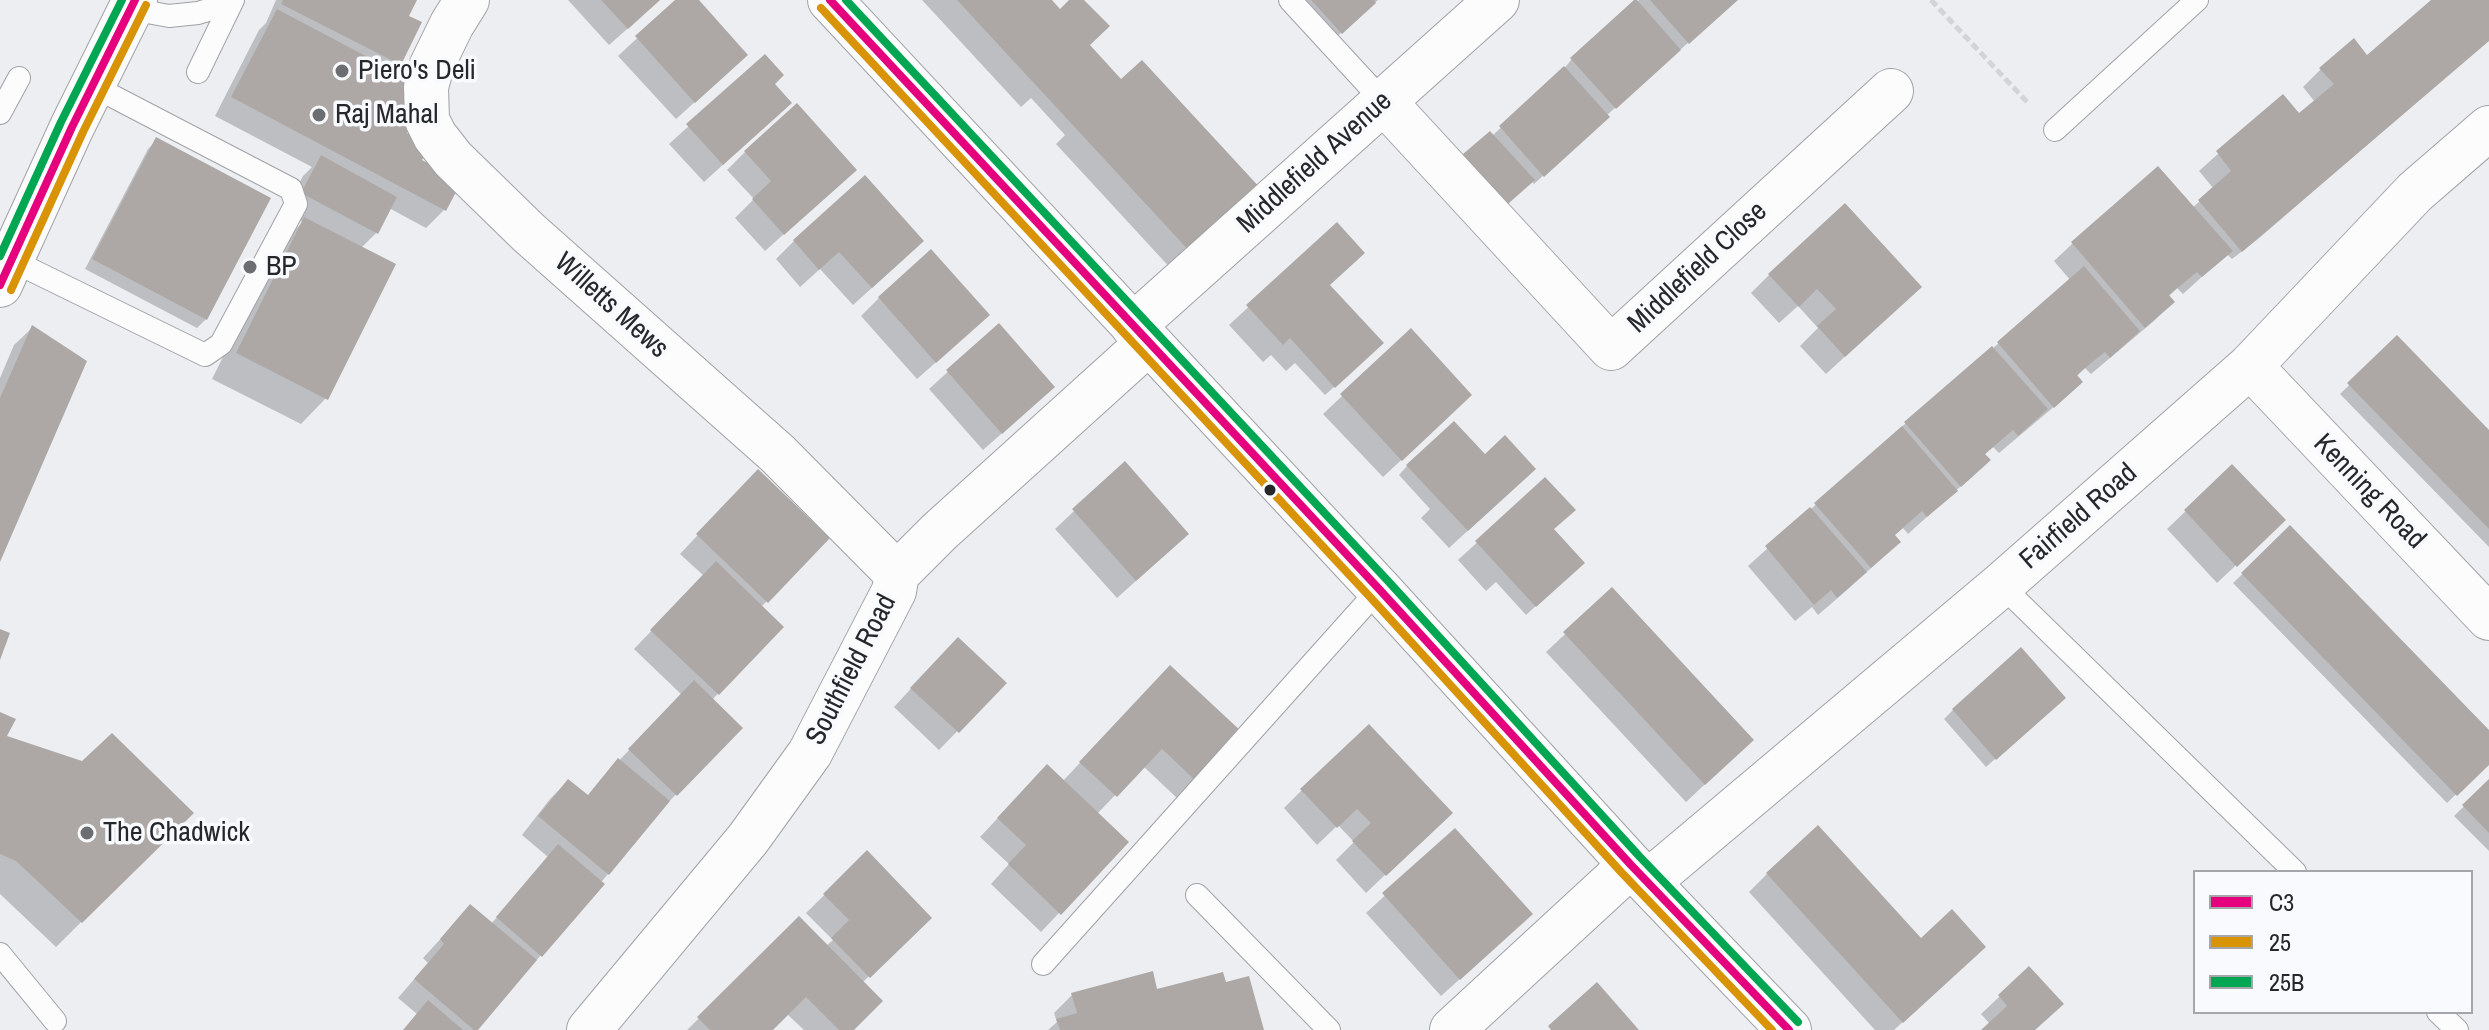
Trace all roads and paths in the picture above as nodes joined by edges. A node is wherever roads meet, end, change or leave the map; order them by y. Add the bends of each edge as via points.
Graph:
1 (226, 0) edge
2 (233, 0) edge
3 (467, 0) edge
4 (830, 0) edge
5 (1290, 0) edge
6 (1497, 0) edge
7 (1931, 0) edge
8 (2197, 0) edge
9 (133, 4) edge
10 (198, 72) dead end
11 (19, 78) dead end
12 (93, 86) junction
13 (1891, 91) dead end
14 (1383, 101) junction
15 (0, 113) edge
16 (2055, 130) joint
17 (2484, 142) edge
18 (6, 272) edge
19 (1141, 335) junction
20 (2250, 366) junction
21 (897, 574) junction
22 (2001, 585) junction
23 (1379, 589) junction
24 (2489, 618) edge
25 (2293, 870) edge
26 (1639, 874) junction
27 (1197, 895) dead end
28 (0, 954) edge
29 (1043, 964) dead end
30 (2440, 1014) edge
31 (55, 1021) dead end
32 (589, 1030) edge
33 (1329, 1030) edge
34 (1452, 1030) edge
35 (1789, 1030) edge
36 (2457, 1030) edge

1 - 9 lane via 198,13 169,16
2 - 10 lane
3 - 21 street, Willetts Mews via 426,87 427,120 435,136 519,223 778,454
4 - 19 street
5 - 14 lane
6 - 14 street, Middlefield Avenue
7 - 16 path
8 - 16 lane
9 - 12 street
11 - 15 lane
12 - 18 street
12 - 18 lane via 291,189 296,204 221,344 205,355
13 - 14 street, Middlefield Close via 1611,348
14 - 19 street, Middlefield Avenue
17 - 20 street, Fairfield Road via 2415,192
19 - 21 street, Southfield Road
19 - 23 street
20 - 22 street, Fairfield Road
20 - 24 street, Kenning Road
21 - 32 street, Southfield Road via 894,591 803,764 748,839
22 - 25 lane
22 - 26 street, Fairfield Road
23 - 26 street
23 - 29 lane
26 - 34 street, Fairfield Road
26 - 35 street
27 - 33 lane
28 - 31 lane
30 - 36 lane

